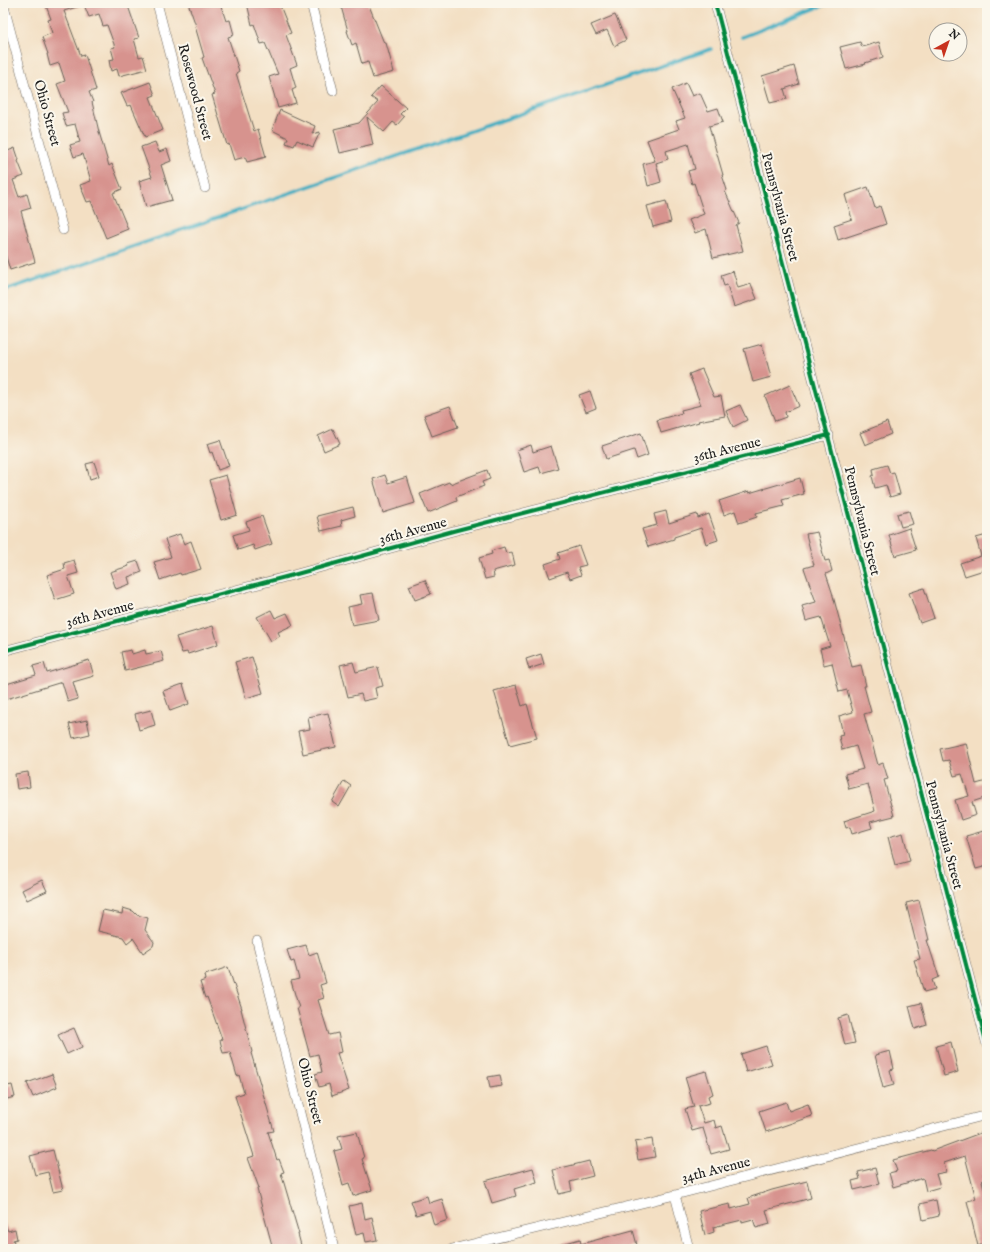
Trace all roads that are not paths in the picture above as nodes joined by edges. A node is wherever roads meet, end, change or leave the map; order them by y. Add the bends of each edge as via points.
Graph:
1 (3, 3) edge
2 (157, 3) edge
3 (311, 3) edge
4 (715, 3) edge
5 (333, 91) dead end
6 (205, 188) dead end
7 (63, 230) dead end
8 (829, 435) junction
9 (3, 651) edge
10 (257, 941) dead end
11 (987, 1045) edge
12 (987, 1115) edge
13 (675, 1195) junction
14 (334, 1249) edge
15 (452, 1249) edge
16 (689, 1249) edge

1 - 7 street, Ohio Street
2 - 6 street, Rosewood Street
3 - 5 street
4 - 8 street, Pennsylvania Street
8 - 9 street, 36th Avenue via 453,531
8 - 11 street, Pennsylvania Street
10 - 14 street, Ohio Street
12 - 13 street, 34th Avenue
13 - 15 street, 34th Avenue
13 - 16 street

